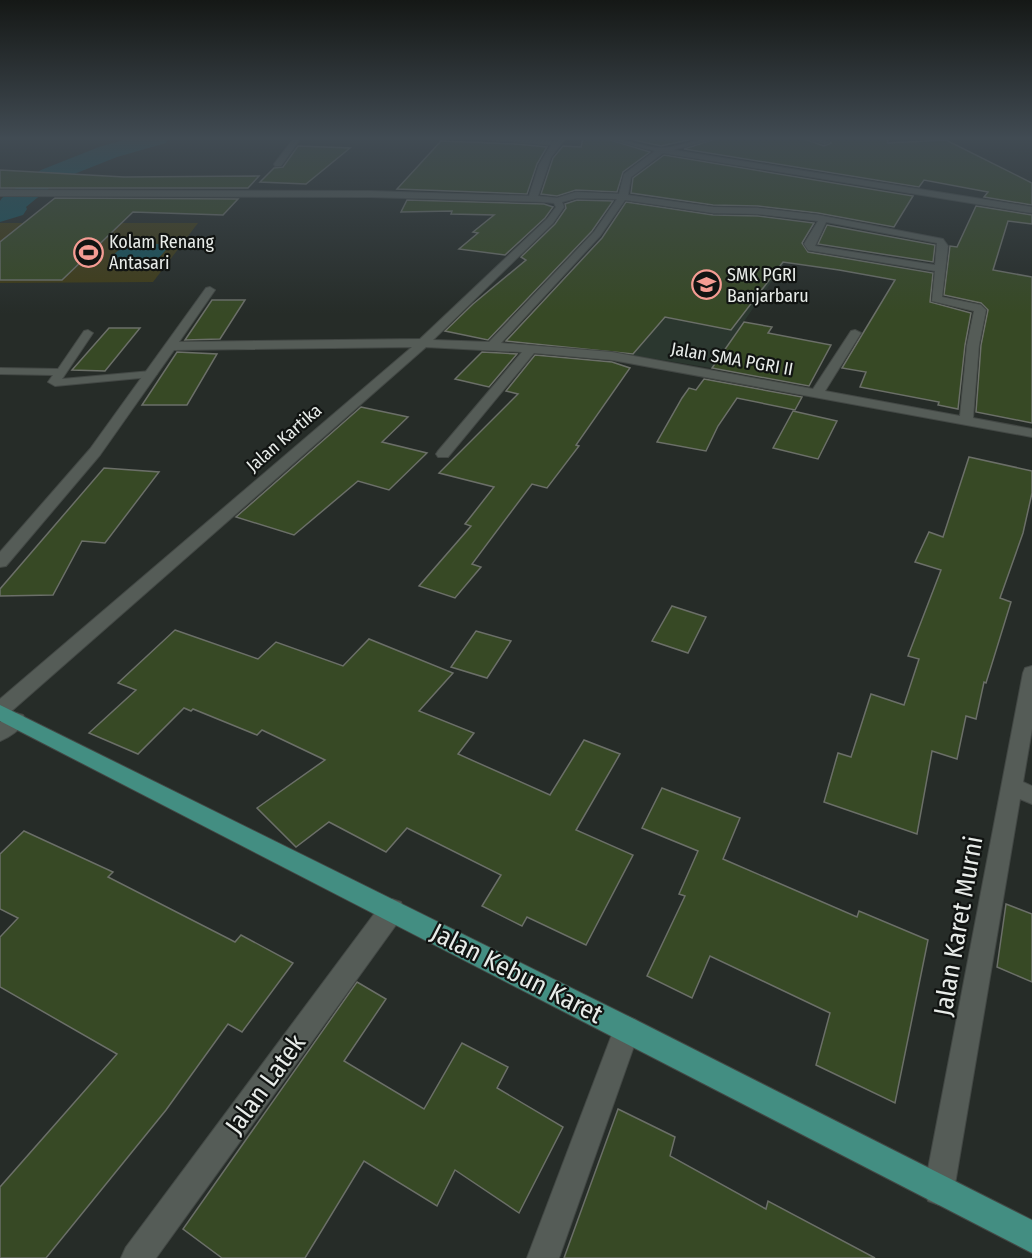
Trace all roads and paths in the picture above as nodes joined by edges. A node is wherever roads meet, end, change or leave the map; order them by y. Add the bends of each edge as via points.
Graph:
1 (476, 197) edge
2 (571, 197) edge
3 (616, 197) edge
4 (623, 197) junction
5 (950, 197) edge
6 (532, 198) joint
7 (557, 201) junction
8 (1032, 210) edge
9 (823, 220) junction
10 (940, 269) junction
11 (210, 290) dead end
12 (88, 333) dead end
13 (855, 333) dead end
14 (423, 343) junction
15 (171, 346) junction
16 (492, 346) junction
17 (531, 349) junction
18 (0, 371) edge
19 (61, 372) junction
20 (152, 374) junction
21 (817, 393) junction
22 (966, 420) junction
23 (1032, 433) edge
24 (443, 454) dead end
25 (0, 562) edge
26 (1032, 673) edge
27 (4, 719) edge
28 (1022, 791) edge
29 (392, 910) junction
30 (627, 1029) junction
31 (939, 1190) junction
32 (1032, 1237) edge
33 (137, 1258) edge
34 (543, 1258) edge

1 - 6 street
2 - 7 street
3 - 4 street
4 - 9 street
4 - 16 street via 597,234
5 - 8 street
6 - 7 street
7 - 14 street, Jalan Kartika via 560,207 550,221
9 - 10 street via 940,241
9 - 10 street via 809,244 811,248
10 - 22 street via 936,299 980,310
11 - 15 street
12 - 19 lane
13 - 21 street
14 - 15 street, Jalan SMA PGRI II
14 - 16 street, Jalan SMA PGRI II
14 - 27 street, Jalan Kartika
15 - 20 street
16 - 17 street, Jalan SMA PGRI II
17 - 21 street, Jalan SMA PGRI II via 612,356
17 - 24 street
18 - 19 lane
19 - 20 lane via 55,383
20 - 25 street via 95,452
21 - 22 street, Jalan SMA PGRI II
22 - 23 street, Jalan SMA PGRI II
26 - 28 street, Jalan Karet Murni
27 - 29 main road, Jalan Kebun Karet
28 - 31 street, Jalan Karet Murni
29 - 30 main road, Jalan Kebun Karet
29 - 33 street, Jalan Latek
30 - 31 main road, Jalan Kebun Karet
30 - 34 street
31 - 32 main road, Jalan Kebun Karet

